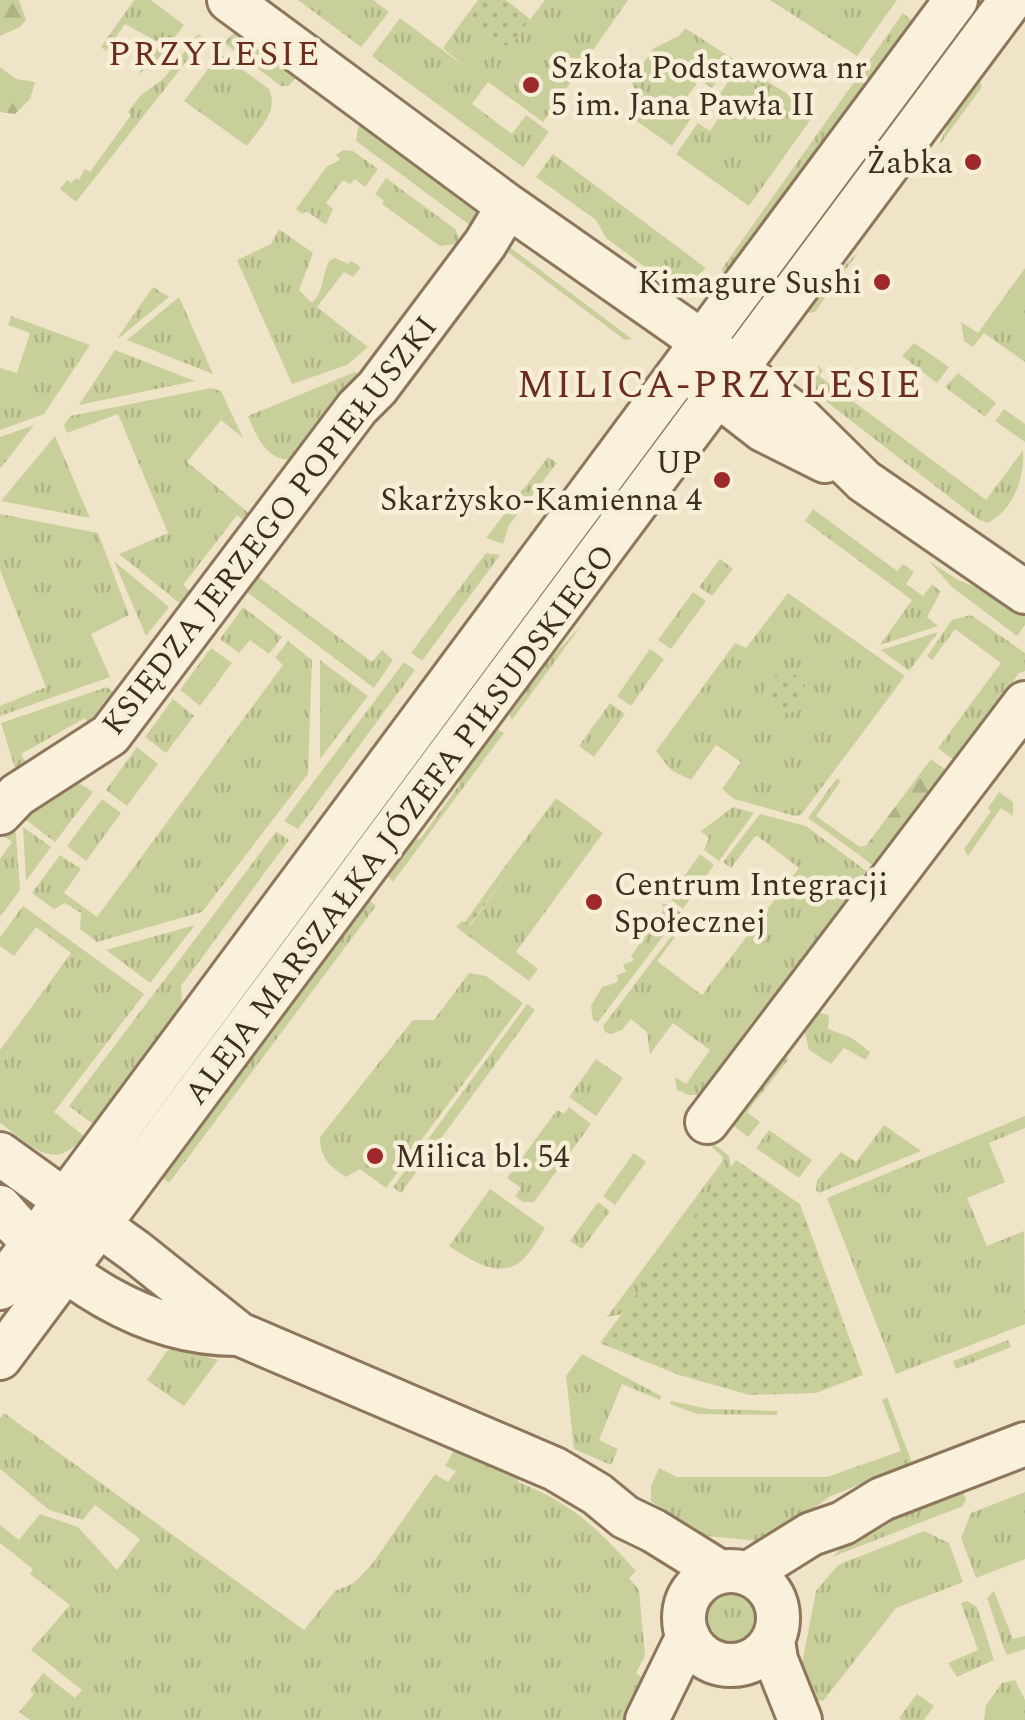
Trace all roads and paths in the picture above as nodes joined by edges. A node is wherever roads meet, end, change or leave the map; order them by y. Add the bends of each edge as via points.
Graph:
1 (230, 0) edge
2 (956, 0) edge
3 (1011, 0) edge
4 (508, 206) junction
5 (692, 354) junction
6 (727, 383) junction
7 (1025, 592) edge
8 (1025, 703) edge
9 (0, 813) edge
10 (707, 1122) dead end
11 (0, 1154) edge
12 (66, 1199) junction
13 (0, 1207) edge
14 (99, 1226) junction
15 (49, 1258) junction
16 (0, 1288) edge
17 (239, 1334) junction
18 (0, 1358) edge
19 (1025, 1444) edge
20 (625, 1517) junction
21 (842, 1523) junction
22 (733, 1573) junction
23 (686, 1623) junction
24 (775, 1623) junction
25 (729, 1665) junction
26 (647, 1720) edge
27 (669, 1720) edge
28 (779, 1720) edge
29 (800, 1720) edge

1 - 4 street
2 - 5 street, ALEJA MARSZAŁKA JÓZEFA PIŁSUDSKIEGO
3 - 6 street, ALEJA MARSZAŁKA JÓZEFA PIŁSUDSKIEGO
4 - 5 street
4 - 9 street, KSIĘDZA JERZEGO POPIEŁUSZKI via 382,382 110,735 16,795
5 - 6 street
5 - 12 street, ALEJA MARSZAŁKA JÓZEFA PIŁSUDSKIEGO
6 - 7 street via 763,430 864,481
6 - 14 street, ALEJA MARSZAŁKA JÓZEFA PIŁSUDSKIEGO
8 - 10 street
11 - 12 street
12 - 14 street
12 - 15 street, ALEJA MARSZAŁKA JÓZEFA PIŁSUDSKIEGO
13 - 15 street
14 - 15 street, ALEJA MARSZAŁKA JÓZEFA PIŁSUDSKIEGO
14 - 17 street
15 - 16 street, ALEJA MARSZAŁKA JÓZEFA PIŁSUDSKIEGO
15 - 17 street via 103,1296 168,1324
15 - 18 street, ALEJA MARSZAŁKA JÓZEFA PIŁSUDSKIEGO
17 - 20 street via 554,1469
19 - 21 street via 882,1499
20 - 22 street
20 - 23 street via 675,1589
21 - 22 street
21 - 24 street
22 - 23 street via 697,1586
22 - 24 street via 768,1589
23 - 25 street via 704,1657
23 - 26 street
24 - 25 street via 762,1654
24 - 29 street via 776,1660
25 - 27 street
25 - 28 street

